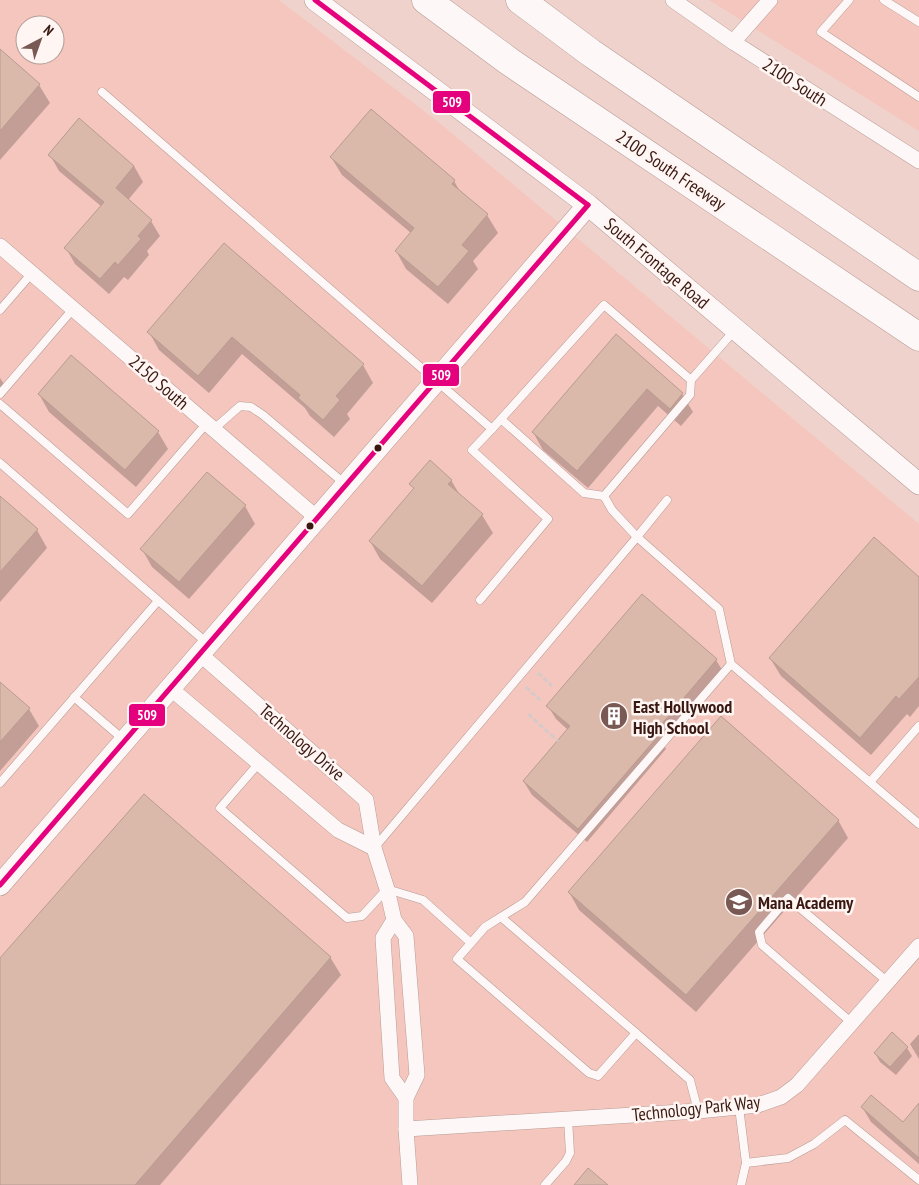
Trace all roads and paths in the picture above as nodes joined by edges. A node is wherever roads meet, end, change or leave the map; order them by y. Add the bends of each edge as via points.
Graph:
1 (315, 0) edge
2 (426, 0) edge
3 (520, 0) edge
4 (673, 0) edge
5 (849, 0) edge
6 (884, 0) edge
7 (767, 1) edge
8 (919, 22) edge
9 (733, 42) junction
10 (102, 92) dead end
11 (919, 96) edge
12 (919, 161) edge
13 (588, 205) junction
14 (0, 246) edge
15 (32, 273) junction
16 (919, 276) edge
17 (73, 309) junction
18 (0, 310) edge
19 (736, 329) junction
20 (919, 337) edge
21 (691, 380) junction
22 (436, 381) junction
23 (0, 394) edge
24 (0, 404) edge
25 (501, 419) junction
26 (210, 426) junction
27 (492, 429) junction
28 (0, 463) edge
29 (919, 484) edge
30 (346, 485) junction
31 (604, 496) junction
32 (667, 500) dead end
33 (317, 518) junction
34 (637, 537) junction
35 (480, 600) dead end
36 (158, 601) junction
37 (204, 649) junction
38 (731, 664) junction
39 (529, 665) junction
40 (517, 679) junction
41 (552, 686) dead end
42 (170, 688) junction
43 (74, 697) junction
44 (540, 700) dead end
45 (528, 714) dead end
46 (919, 726) edge
47 (125, 741) junction
48 (558, 741) dead end
49 (259, 763) junction
50 (870, 782) junction
51 (0, 783) edge
52 (919, 824) edge
53 (374, 848) junction
54 (0, 885) edge
55 (387, 889) junction
56 (502, 917) junction
57 (394, 920) junction
58 (471, 943) junction
59 (919, 946) edge
60 (888, 982) junction
61 (852, 1023) junction
62 (636, 1033) junction
63 (406, 1098) junction
64 (739, 1107) junction
65 (698, 1111) junction
66 (568, 1119) junction
67 (406, 1129) junction
68 (746, 1163) junction
69 (919, 1180) edge
70 (410, 1185) edge
71 (545, 1185) edge
72 (741, 1185) edge

1 - 13 street, South Frontage Road
2 - 20 highway, 2100 South Freeway via 510,62
3 - 16 highway via 591,53
4 - 9 street, 2100 South
5 - 11 lane via 821,32
6 - 8 lane
7 - 9 street
9 - 12 street, 2100 South
10 - 22 lane
13 - 19 street, South Frontage Road
13 - 22 street
14 - 15 street, 2150 South
15 - 17 street, 2150 South
15 - 18 lane
17 - 23 lane
17 - 26 street, 2150 South
19 - 21 lane
19 - 29 street, South Frontage Road
21 - 25 lane via 604,305
21 - 31 lane via 690,395
22 - 27 lane
22 - 30 street
24 - 26 lane via 128,514
25 - 27 lane
25 - 31 lane via 584,493
26 - 30 lane via 240,406 251,407
26 - 33 street, 2150 South
27 - 35 lane via 472,450 548,519
28 - 36 lane
30 - 33 street
31 - 34 lane via 612,510
32 - 34 lane
33 - 37 street
34 - 38 lane via 719,609
34 - 39 lane
36 - 37 lane
36 - 43 lane
37 - 42 street
37 - 53 street, Technology Drive via 366,800
38 - 50 lane
38 - 56 lane via 525,902
39 - 40 lane
39 - 41 path
40 - 44 path
40 - 53 lane
42 - 47 street
42 - 49 street
43 - 47 lane
43 - 51 lane
45 - 48 path
46 - 50 lane
47 - 54 street
49 - 53 street via 338,830
49 - 55 lane via 220,808 347,918 362,916
50 - 52 lane
53 - 55 street, Technology Drive
55 - 57 street, Technology Drive
55 - 58 lane via 423,900
56 - 58 lane via 485,927
56 - 62 lane
57 - 63 street, Technology Drive via 406,936 416,1075
57 - 63 street via 383,938 392,1078
58 - 62 lane via 458,959 589,1073 598,1076
59 - 60 street, Technology Park Way
60 - 61 street, Technology Park Way
60 - 61 lane via 788,898 759,932 762,945
61 - 64 street, Technology Park Way via 797,1085 781,1097
62 - 65 lane via 690,1080
63 - 67 street, Technology Drive
64 - 65 street, Technology Park Way
64 - 68 lane
65 - 66 street, Technology Park Way
66 - 67 street, Technology Park Way
66 - 71 lane via 570,1153
67 - 70 street, Technology Drive
68 - 69 lane via 788,1158 814,1144 845,1120
68 - 72 lane

